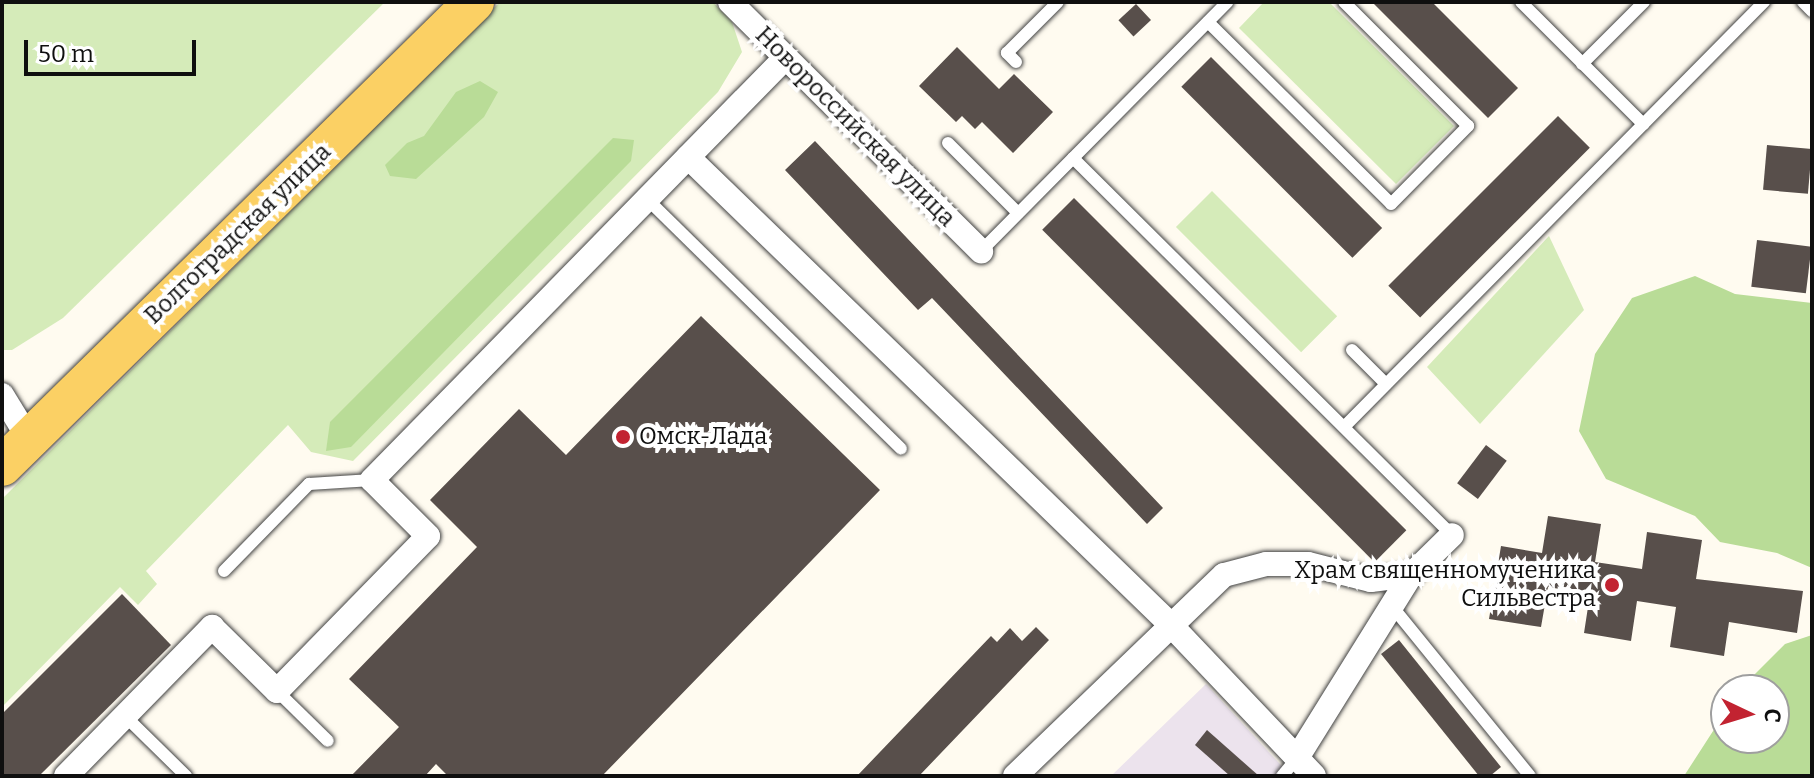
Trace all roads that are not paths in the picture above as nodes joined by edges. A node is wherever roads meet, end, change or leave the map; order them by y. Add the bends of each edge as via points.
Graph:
1 (438, 2) edge
2 (474, 2) edge
3 (730, 2) edge
4 (1058, 2) edge
5 (1227, 2) edge
6 (1344, 2) edge
7 (1521, 2) edge
8 (1644, 2) edge
9 (1764, 2) edge
10 (1803, 2) edge
11 (1812, 11) edge
12 (1208, 22) junction
13 (784, 59) junction
14 (1016, 62) dead end
15 (1582, 64) junction
16 (1643, 124) junction
17 (948, 143) dead end
18 (688, 157) junction
19 (1073, 158) junction
20 (647, 199) junction
21 (1018, 213) junction
22 (981, 251) joint
23 (1352, 350) dead end
24 (1386, 384) junction
25 (1344, 427) junction
26 (10, 429) edge
27 (901, 449) dead end
28 (372, 480) junction
29 (1452, 535) joint
30 (224, 571) dead end
31 (1411, 575) junction
32 (1391, 605) junction
33 (1168, 622) junction
34 (277, 691) junction
35 (125, 716) junction
36 (328, 741) dead end
37 (1298, 770) edge
38 (66, 776) edge
39 (186, 776) edge
40 (1015, 776) edge
41 (1530, 776) edge

1 - 26 main road, Волгоградская улица
2 - 26 main road, Волгоградская улица
3 - 13 street, Новороссийская улица
4 - 14 lane via 1007,53
5 - 12 lane
6 - 12 lane via 1468,126 1391,204
7 - 15 lane
8 - 15 lane
9 - 16 lane
10 - 11 lane
12 - 19 lane
13 - 18 street
13 - 22 street, Новороссийская улица
15 - 16 lane
16 - 24 lane
17 - 21 lane
18 - 20 street
18 - 33 street
19 - 21 lane
19 - 25 lane
20 - 27 lane
20 - 28 street
21 - 22 lane
23 - 24 lane
24 - 25 lane
25 - 29 lane
28 - 30 lane via 309,484
28 - 34 street via 428,536
29 - 31 street
31 - 32 street
31 - 33 street via 1371,580 1308,564 1266,564 1224,575
32 - 37 street
32 - 41 lane
33 - 37 street
33 - 40 street
34 - 35 street via 212,627
34 - 36 lane
35 - 38 street
35 - 39 lane

